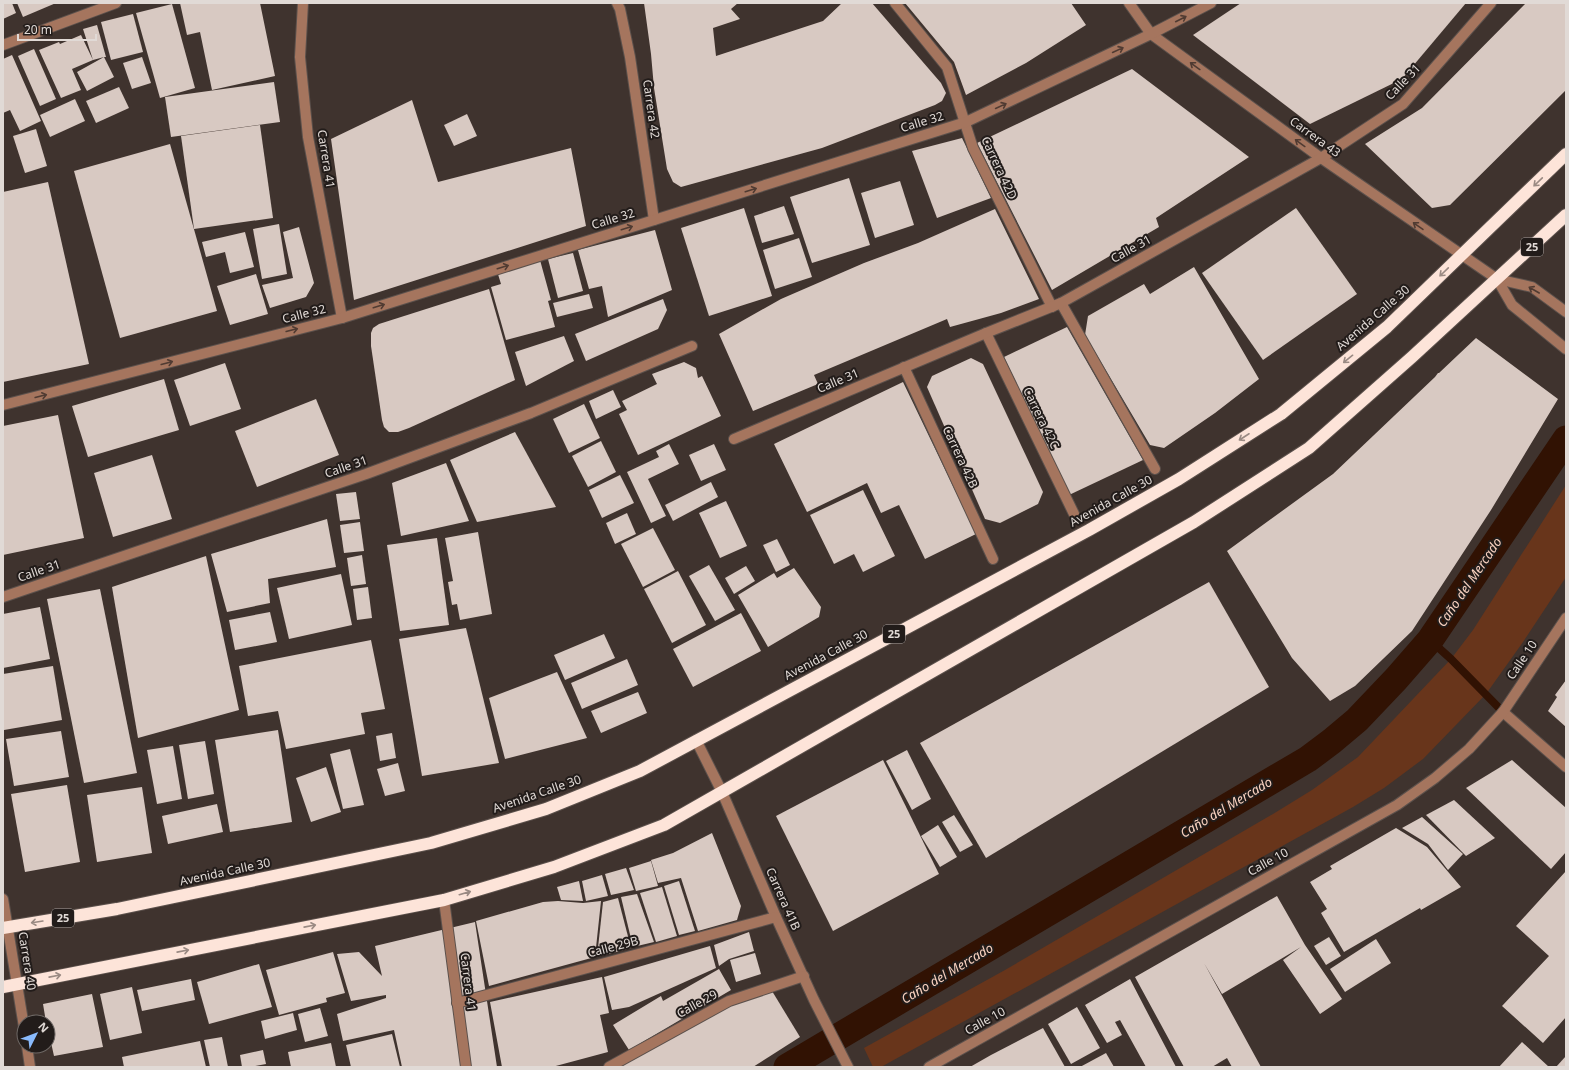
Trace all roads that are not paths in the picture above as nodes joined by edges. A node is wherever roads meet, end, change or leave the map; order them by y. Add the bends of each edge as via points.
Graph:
1 (116, 3) edge
2 (302, 3) edge
3 (617, 3) edge
4 (895, 3) edge
5 (1129, 3) edge
6 (1211, 3) edge
7 (1491, 3) edge
8 (1151, 34) junction
9 (3, 45) edge
10 (966, 122) junction
11 (1566, 154) edge
12 (1321, 158) junction
13 (1566, 216) edge
14 (654, 220) junction
15 (1462, 256) junction
16 (1498, 279) junction
17 (1056, 305) junction
18 (1566, 312) edge
19 (342, 318) junction
20 (986, 333) junction
21 (692, 346) dead end
22 (1564, 347) edge
23 (904, 367) junction
24 (3, 406) edge
25 (734, 439) dead end
26 (1155, 469) dead end
27 (1074, 514) dead end
28 (993, 559) dead end
29 (3, 597) edge
30 (1566, 618) edge
31 (1503, 712) junction
32 (696, 740) junction
33 (1566, 767) edge
34 (722, 792) junction
35 (3, 899) edge
36 (444, 900) junction
37 (776, 917) junction
38 (6, 927) edge
39 (804, 976) junction
40 (17, 984) junction
41 (3, 987) edge
42 (457, 1002) junction
43 (22, 1014) edge
44 (28, 1054) edge
45 (30, 1067) edge
46 (466, 1067) edge
47 (609, 1067) edge
48 (848, 1067) edge
49 (929, 1067) edge

1 - 9 street
2 - 19 street, Carrera 41 via 300,57 308,137
3 - 14 street, Carrera 42 via 630,57
4 - 10 street, Carrera 42D via 947,67
5 - 8 street, Carrera 43
8 -> 6 street, Calle 32
7 - 12 street, Calle 31 via 1403,104
10 -> 8 street, Calle 32
12 -> 8 street, Carrera 43
14 -> 10 street, Calle 32
10 - 17 street, Carrera 42D via 973,148
11 -> 15 highway, Avenida Calle 30 / 25
15 -> 12 street, Carrera 43
12 - 17 street, Calle 31
13 - 16 highway, 25
19 -> 14 street, Calle 32
15 - 16 street, Carrera 43
15 -> 32 highway, Avenida Calle 30 / 25 via 1386,327 1281,414 1179,479 1082,534
18 -> 16 street, Carrera 43 via 1532,287
16 - 22 street, Carrera 43 via 1512,305
16 - 34 highway, 25 via 1309,448 1194,522
17 - 20 street, Calle 31
17 - 26 street, Carrera 42D
24 -> 19 street, Calle 32
20 - 23 street, Calle 31
20 - 27 street, Carrera 42C
21 - 29 street, Calle 31 via 531,413 388,466
23 - 25 street, Calle 31
23 - 28 street, Carrera 42B
30 - 31 street, Calle 10
31 - 33 street
31 - 49 street, Calle 10 via 1469,749 1435,778 1397,805
32 - 34 street, Carrera 41B
32 -> 38 highway, Avenida Calle 30 / 25 via 640,771 546,808 431,843 117,909
36 -> 34 highway, 25 via 554,867 664,825
34 - 37 street, Carrera 41B
35 - 38 street, Carrera 40
40 -> 36 highway, 25
36 - 42 street, Carrera 41
37 - 39 street, Carrera 41B
37 - 42 street, Calle 29B
38 - 40 street, Carrera 40
39 - 47 street, Calle 29 via 729,1001
39 - 48 street, Carrera 41B
40 - 41 highway, 25
40 - 43 street, Carrera 40
42 - 46 street, Carrera 41
44 - 45 street

